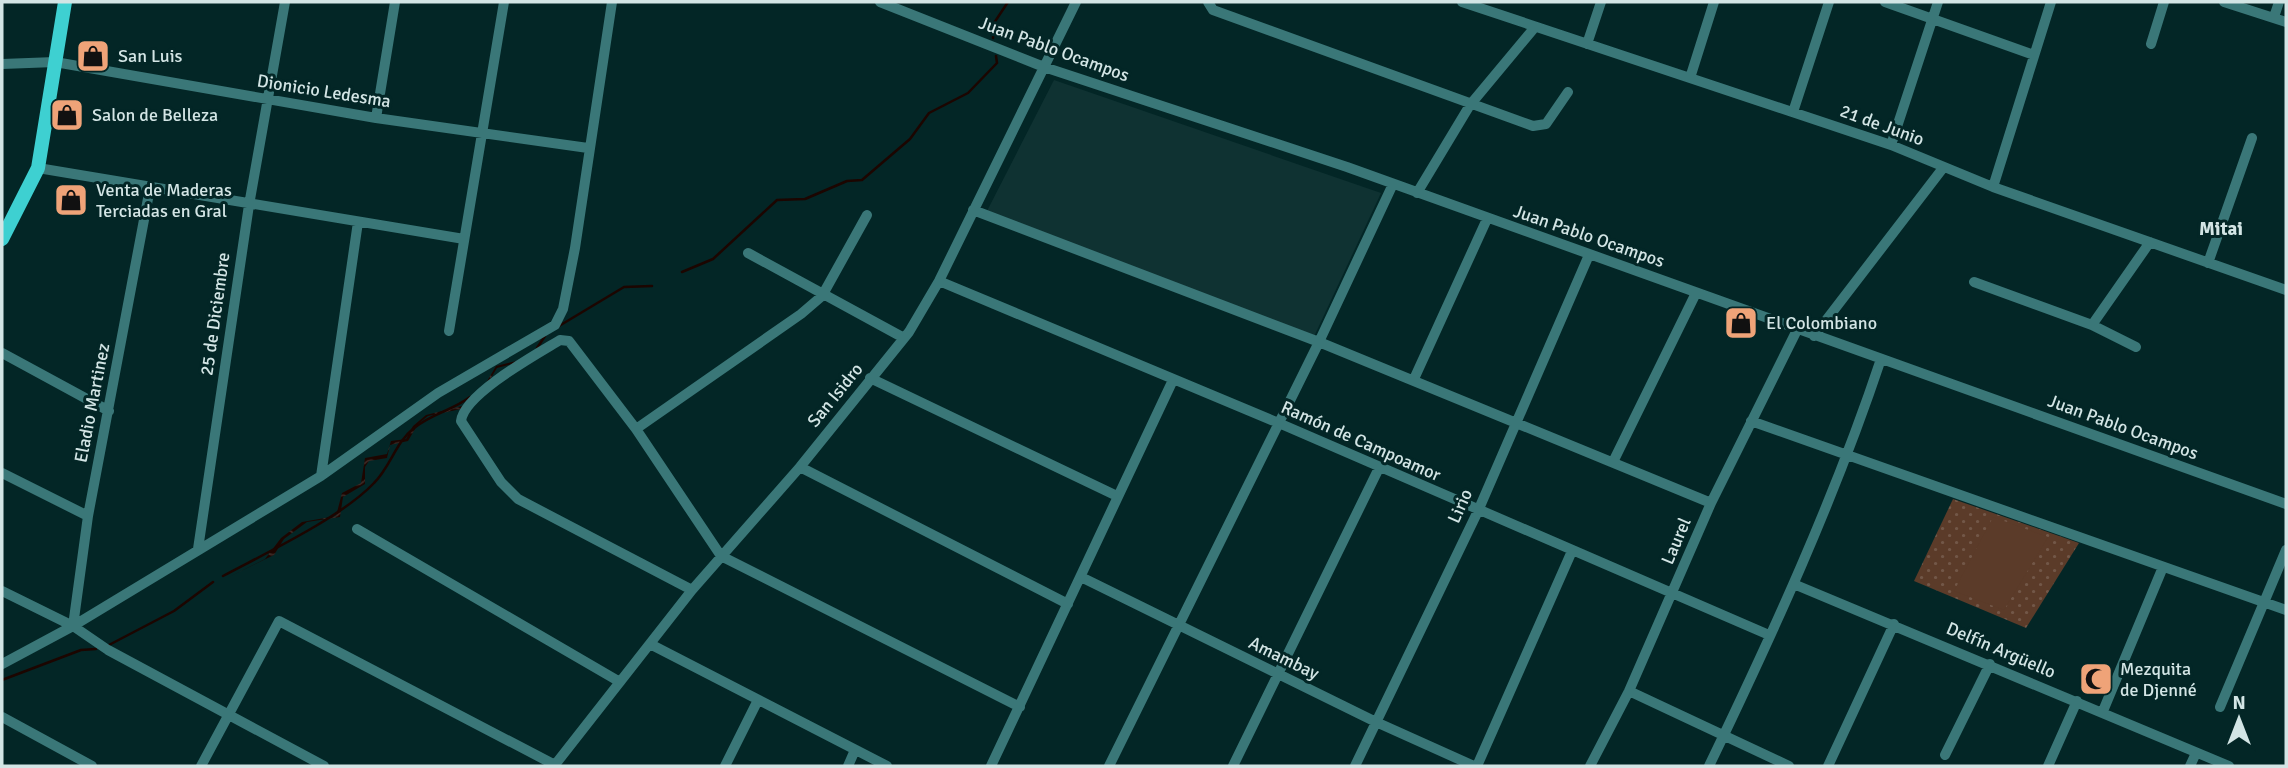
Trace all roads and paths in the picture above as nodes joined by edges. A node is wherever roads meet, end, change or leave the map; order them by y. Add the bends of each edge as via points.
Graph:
1 (65, 2) edge
2 (285, 2) edge
3 (395, 2) edge
4 (504, 2) edge
5 (612, 2) edge
6 (880, 2) edge
7 (1076, 2) edge
8 (1208, 2) edge
9 (1462, 2) edge
10 (1601, 2) edge
11 (1714, 2) edge
12 (1829, 2) edge
13 (1885, 2) edge
14 (1938, 2) edge
15 (2051, 2) edge
16 (2164, 2) edge
17 (2224, 2) edge
18 (2278, 2) edge
19 (1933, 17) junction
20 (2274, 17) junction
21 (2286, 22) edge
22 (1535, 27) junction
23 (1587, 44) junction
24 (2151, 44) dead end
25 (2034, 55) junction
26 (55, 62) junction
27 (2, 64) edge
28 (1044, 67) junction
29 (1690, 78) junction
30 (1568, 92) dead end
31 (269, 100) junction
32 (1470, 105) junction
33 (1793, 112) junction
34 (376, 118) junction
35 (481, 133) junction
36 (2252, 138) dead end
37 (1891, 145) junction
38 (589, 148) junction
39 (38, 168) junction
40 (1943, 168) junction
41 (1393, 184) junction
42 (1993, 187) junction
43 (150, 188) junction
44 (1418, 193) junction
45 (249, 205) junction
46 (973, 210) junction
47 (867, 215) dead end
48 (1487, 219) junction
49 (358, 222) junction
50 (2, 239) edge
51 (464, 239) junction
52 (2150, 242) junction
53 (748, 253) dead end
54 (1589, 255) junction
55 (2208, 263) junction
56 (939, 281) junction
57 (1974, 282) dead end
58 (2286, 289) edge
59 (1696, 293) junction
60 (822, 296) junction
61 (2092, 325) junction
62 (1797, 330) junction
63 (449, 331) dead end
64 (1814, 336) junction
65 (904, 338) junction
66 (1320, 342) junction
67 (2136, 347) dead end
68 (2, 353) edge
69 (1881, 359) junction
70 (870, 379) junction
71 (1414, 379) junction
72 (1173, 380) junction
73 (109, 411) junction
74 (1515, 421) junction
75 (1751, 422) junction
76 (1281, 424) junction
77 (636, 429) junction
78 (1849, 455) junction
79 (1614, 462) junction
80 (800, 467) junction
81 (1379, 468) junction
82 (2, 473) edge
83 (321, 476) junction
84 (1117, 496) junction
85 (1711, 503) junction
86 (2286, 504) edge
87 (1478, 511) junction
88 (88, 516) junction
89 (357, 529) dead end
90 (198, 549) junction
91 (1572, 551) junction
92 (2286, 551) edge
93 (720, 556) junction
94 (2163, 567) junction
95 (1081, 577) junction
96 (1796, 585) junction
97 (692, 590) junction
98 (2, 591) edge
99 (1674, 593) junction
100 (2262, 601) junction
101 (1068, 604) junction
102 (2286, 610) edge
103 (1894, 624) junction
104 (73, 625) junction
105 (1181, 626) junction
106 (1769, 635) junction
107 (650, 644) junction
108 (2, 664) edge
109 (1990, 664) junction
110 (1278, 674) junction
111 (620, 682) junction
112 (1629, 691) junction
113 (758, 700) junction
114 (2077, 701) junction
115 (1020, 707) junction
116 (2220, 707) dead end
117 (2103, 711) junction
118 (228, 717) junction
119 (2, 718) edge
120 (1376, 722) junction
121 (1723, 737) junction
122 (855, 750) junction
123 (2196, 753) junction
124 (1945, 755) dead end
125 (80, 763) edge
126 (92, 766) edge
127 (201, 766) edge
128 (324, 766) edge
129 (554, 766) edge
130 (725, 766) edge
131 (848, 766) edge
132 (887, 766) edge
133 (991, 766) edge
134 (1109, 766) edge
135 (1233, 766) edge
136 (1354, 766) edge
137 (1475, 766) edge
138 (1590, 766) edge
139 (1709, 766) edge
140 (1789, 766) edge
141 (1828, 766) edge
142 (2048, 766) edge
143 (2190, 766) edge
144 (2229, 766) edge

1 - 26 main road
2 - 31 street, 25 de Diciembre
3 - 34 street
4 - 35 street
5 - 38 street
6 - 28 street, Juan Pablo Ocampos
7 - 28 street, San Isidro
8 - 32 street via 1213,10
9 - 22 street, 21 de Junio
10 - 23 street
11 - 29 street
12 - 33 street
13 - 19 street
14 - 19 street
15 - 25 street
16 - 24 street
17 - 20 street
18 - 20 street
19 - 25 street
19 - 37 street
20 - 21 street
22 - 23 street, 21 de Junio
22 - 32 street
23 - 29 street, 21 de Junio
25 - 42 street
26 - 27 street, Dionicio Ledesma
26 - 31 street, Dionicio Ledesma
26 - 39 main road
28 - 41 street, Juan Pablo Ocampos
28 - 46 street, San Isidro
29 - 33 street, 21 de Junio
30 - 32 street via 1541,127
31 - 34 street, Dionicio Ledesma
31 - 45 street, 25 de Diciembre
32 - 44 street
33 - 37 street, 21 de Junio
34 - 35 street, Dionicio Ledesma
35 - 38 street, Dionicio Ledesma
35 - 51 street
36 - 55 street
37 - 40 street, 21 de Junio
38 - 83 street via 575,248 558,322 439,393
39 - 43 street
39 - 50 main road
40 - 42 street, 21 de Junio
40 - 64 street
41 - 44 street, Juan Pablo Ocampos
41 - 66 street
42 - 52 street, 21 de Junio
43 - 45 street
43 - 73 street, Eladio Martinez
44 - 48 street, Juan Pablo Ocampos
45 - 49 street
45 - 90 street, 25 de Diciembre
46 - 56 street, San Isidro
46 - 66 street
47 - 60 street
48 - 54 street, Juan Pablo Ocampos
48 - 71 street
49 - 51 street
49 - 83 street
51 - 63 street
52 - 55 street, 21 de Junio
52 - 61 street
53 - 60 street
54 - 59 street, Juan Pablo Ocampos
54 - 74 street, Lirio
55 - 58 street, 21 de Junio
56 - 65 street, San Isidro
56 - 72 street, Ramón de Campoamor
57 - 61 street
59 - 62 street, Juan Pablo Ocampos
59 - 79 street
60 - 65 street
60 - 77 street
61 - 67 street
62 - 64 street, Juan Pablo Ocampos
62 - 75 street, Laurel
64 - 69 street, Juan Pablo Ocampos
65 - 70 street, San Isidro
66 - 71 street
66 - 76 street
68 - 73 street
69 - 78 street
69 - 86 street, Juan Pablo Ocampos
70 - 80 street, San Isidro
70 - 84 street
71 - 74 street
72 - 76 street, Ramón de Campoamor
72 - 84 street
73 - 88 street, Eladio Martinez
74 - 79 street
74 - 87 street, Lirio
75 - 78 street
75 - 85 street, Laurel
76 - 81 street, Ramón de Campoamor
76 - 105 street
77 - 93 street
77 - 97 street via 565,339 495,381 466,410 461,422 501,482 519,499
78 - 94 street
78 - 96 street
79 - 85 street
80 - 93 street, San Isidro
80 - 101 street
81 - 87 street, Ramón de Campoamor
81 - 110 street
82 - 88 street
83 - 90 street
84 - 95 street
85 - 99 street, Laurel
87 - 91 street, Ramón de Campoamor
87 - 120 street, Lirio
88 - 104 street, Eladio Martinez
89 - 111 street
90 - 104 street
91 - 99 street, Ramón de Campoamor
91 - 137 street
92 - 100 street
93 - 97 street, San Isidro
93 - 115 street
94 - 100 street
94 - 117 street
95 - 101 street
95 - 105 street, Amambay
96 - 103 street, Delfín Argüello
96 - 106 street
97 - 107 street, San Isidro
98 - 104 street
99 - 106 street, Ramón de Campoamor
99 - 112 street, Laurel
100 - 102 street
100 - 116 street
101 - 115 street
103 - 109 street, Delfín Argüello
103 - 141 street
104 - 108 street
104 - 118 street via 108,650
105 - 110 street, Amambay
105 - 134 street
106 - 121 street
107 - 111 street, San Isidro
107 - 113 street
109 - 114 street, Delfín Argüello
109 - 124 street
110 - 120 street, Amambay
110 - 135 street
111 - 129 street, San Isidro
112 - 121 street
112 - 138 street, Laurel
113 - 122 street
113 - 130 street
114 - 117 street, Delfín Argüello
114 - 142 street
115 - 133 street
117 - 123 street, Delfín Argüello
118 - 127 street
118 - 128 street
118 - 129 street via 279,621
119 - 125 street
120 - 136 street, Lirio
120 - 137 street, Amambay
121 - 139 street
121 - 140 street
122 - 131 street
122 - 132 street
123 - 143 street
123 - 144 street, Delfín Argüello
125 - 126 street

